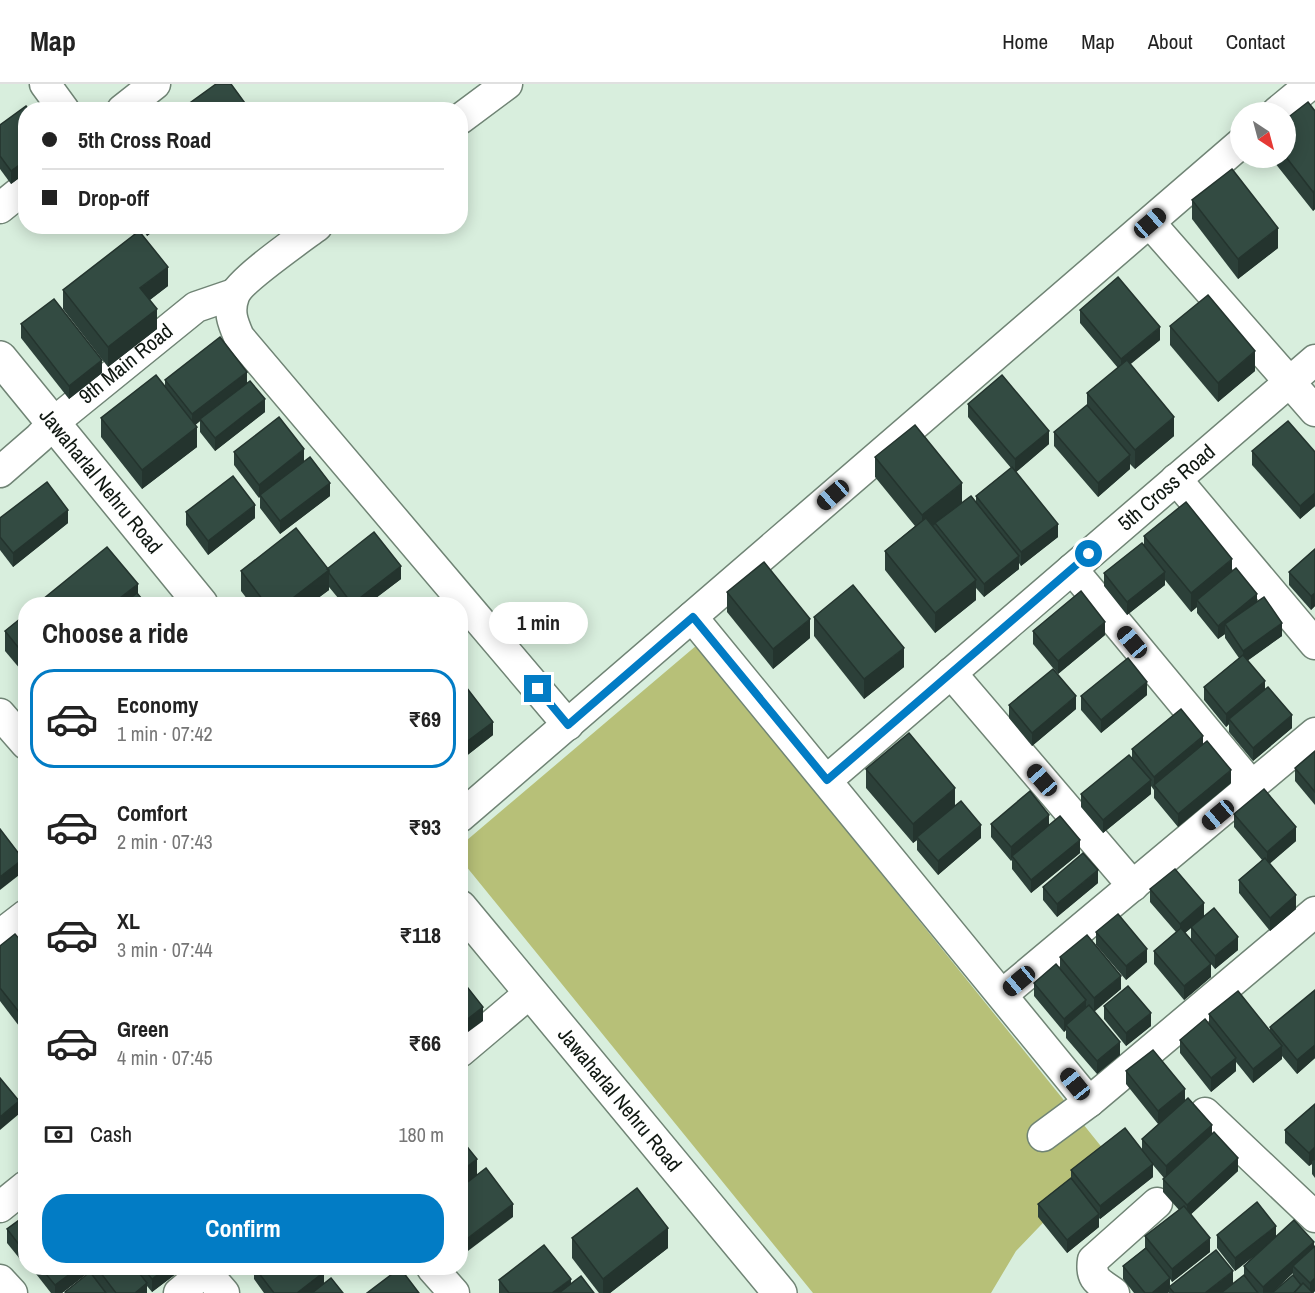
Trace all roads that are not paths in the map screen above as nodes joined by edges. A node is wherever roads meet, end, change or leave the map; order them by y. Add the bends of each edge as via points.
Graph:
1 (45, 84) edge
2 (155, 84) edge
3 (507, 84) edge
4 (1309, 84) edge
5 (58, 102) edge
6 (132, 102) edge
7 (1288, 102) edge
8 (468, 113) edge
9 (1230, 153) edge
10 (18, 194) edge
11 (0, 208) edge
12 (1150, 223) junction
13 (306, 234) edge
14 (234, 294) junction
15 (0, 358) edge
16 (1315, 360) edge
17 (1289, 382) junction
18 (1315, 411) edge
19 (53, 423) junction
20 (0, 472) edge
21 (1176, 479) junction
22 (1072, 569) junction
23 (195, 597) edge
24 (459, 597) edge
25 (468, 607) edge
26 (693, 617) junction
27 (1315, 644) edge
28 (951, 673) junction
29 (0, 714) edge
30 (568, 725) junction
31 (1315, 733) edge
32 (18, 735) edge
33 (827, 780) junction
34 (1252, 786) junction
35 (468, 810) edge
36 (1133, 886) junction
37 (1315, 912) edge
38 (468, 917) edge
39 (18, 921) edge
40 (0, 935) edge
41 (531, 992) junction
42 (1003, 994) junction
43 (468, 1045) edge
44 (1089, 1102) junction
45 (1205, 1113) edge
46 (1043, 1136) dead end
47 (18, 1192) edge
48 (1157, 1203) dead end
49 (0, 1207) edge
50 (1315, 1217) edge
51 (438, 1275) edge
52 (212, 1277) edge
53 (0, 1280) edge
54 (12, 1293) edge
55 (179, 1293) edge
56 (454, 1293) edge
57 (780, 1293) edge
58 (1114, 1293) edge

1 - 5 street
2 - 6 street
3 - 8 street
4 - 7 street
9 - 12 street
10 - 11 street
12 - 17 street
12 - 26 street
13 - 14 street
14 - 19 street, 9th Main Road via 196,307
14 - 24 street via 230,318 239,337
15 - 19 street, Jawaharlal Nehru Road
16 - 17 street, 5th Cross Road
17 - 18 street
17 - 21 street, 5th Cross Road
19 - 20 street, 9th Main Road
19 - 23 street, Jawaharlal Nehru Road
21 - 22 street, 5th Cross Road
21 - 27 street
22 - 28 street, 5th Cross Road
22 - 34 street
25 - 30 street
26 - 30 street
26 - 33 street
28 - 33 street, 5th Cross Road
28 - 36 street
29 - 32 street
30 - 35 street
31 - 34 street
33 - 42 street
34 - 36 street
36 - 42 street
37 - 44 street
38 - 41 street, Jawaharlal Nehru Road
39 - 40 street
41 - 43 street
41 - 57 street, Jawaharlal Nehru Road
42 - 44 street
44 - 46 street
45 - 50 street
47 - 49 street
48 - 58 street via 1093,1260 1091,1271 1096,1280
51 - 56 street
52 - 55 street
53 - 54 street

